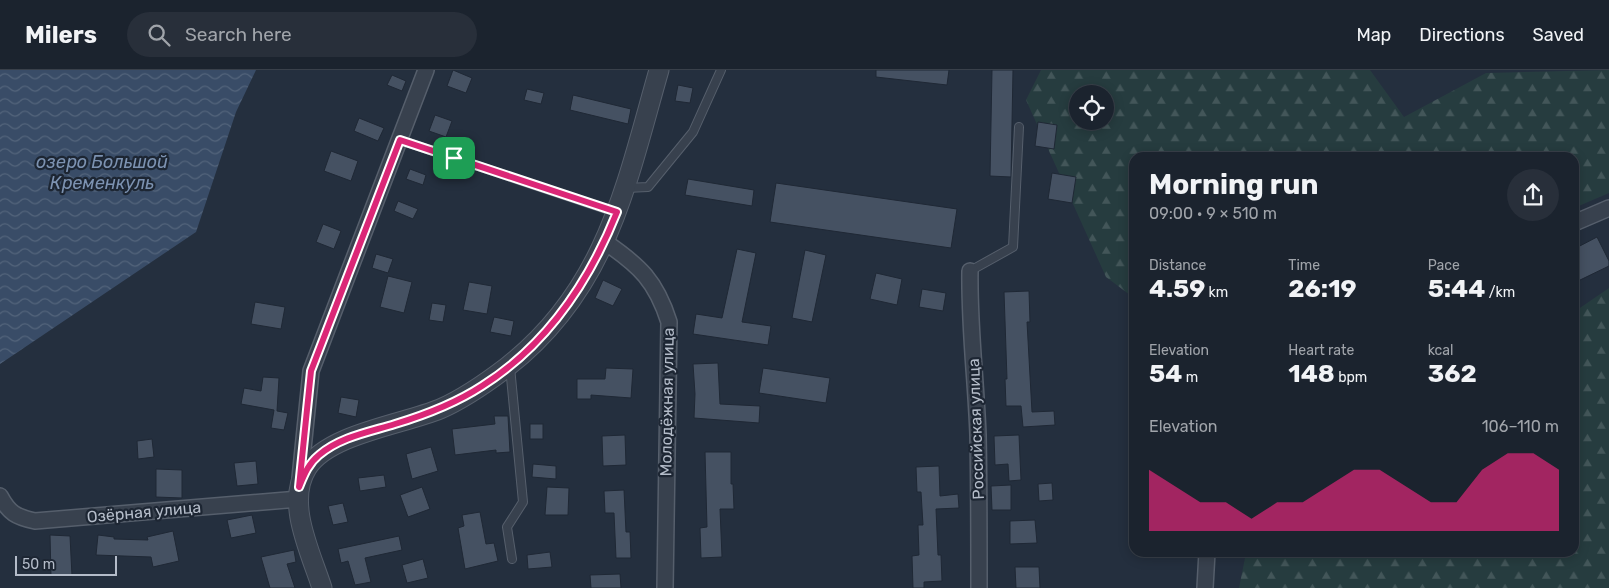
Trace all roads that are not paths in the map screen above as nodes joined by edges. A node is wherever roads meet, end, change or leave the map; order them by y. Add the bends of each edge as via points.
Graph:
1 (426, 70) edge
2 (659, 70) edge
3 (721, 70) edge
4 (1018, 127) dead end
5 (400, 140) junction
6 (626, 188) junction
7 (1609, 208) edge
8 (617, 212) junction
9 (1579, 221) edge
10 (605, 242) junction
11 (970, 271) joint
12 (510, 365) junction
13 (299, 493) junction
14 (0, 496) edge
15 (1208, 557) edge
16 (512, 559) dead end
17 (322, 588) edge
18 (664, 588) edge
19 (979, 588) edge
20 (1205, 588) edge

1 - 5 street
2 - 6 street
3 - 6 lane via 693,132 660,173 648,187
4 - 11 lane via 1013,247
5 - 8 lane
5 - 13 street via 311,371
6 - 8 street
7 - 9 street
8 - 10 street
10 - 12 street via 582,284 553,326
10 - 18 street, Молодёжная улица via 649,278 662,300 669,322
11 - 19 street, Российская улица via 969,319 974,347 978,435
12 - 13 street via 482,386 440,409 347,438 319,455 307,468
12 - 16 lane via 523,502 506,527
13 - 14 street, Озёрная улица via 35,521 17,518
13 - 17 street via 304,534
15 - 20 street

